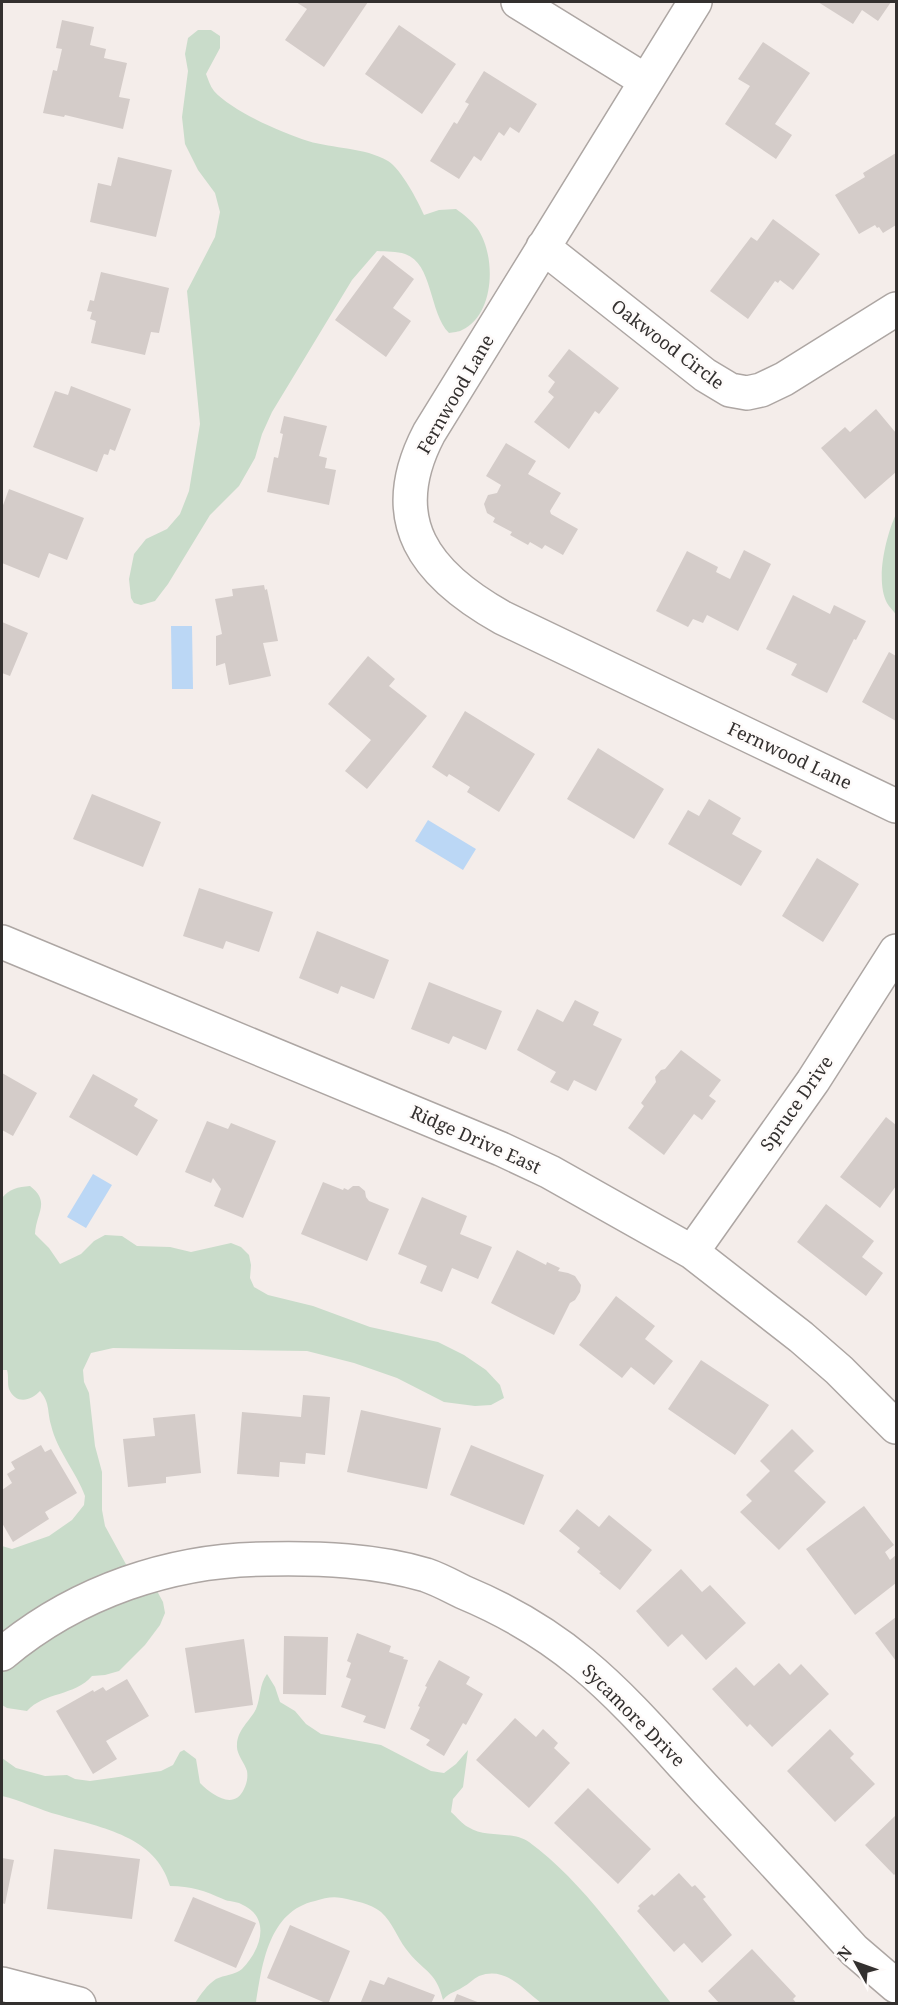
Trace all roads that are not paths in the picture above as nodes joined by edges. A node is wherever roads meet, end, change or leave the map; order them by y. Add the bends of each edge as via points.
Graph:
1 (518, 2) edge
2 (695, 2) edge
3 (646, 81) junction
4 (543, 247) junction
5 (897, 309) edge
6 (897, 806) edge
7 (2, 942) edge
8 (897, 951) edge
9 (692, 1252) junction
10 (897, 1427) edge
11 (2, 1654) edge
12 (2, 1984) edge
13 (897, 1986) edge
14 (79, 2004) edge

1 - 3 street
2 - 3 street, Fernwood Lane
3 - 4 street, Fernwood Lane
4 - 5 street, Oakwood Circle via 716,384 740,393 761,390 784,379
4 - 6 street, Fernwood Lane via 433,426 415,464 410,489 413,523 430,561 473,601 503,618
7 - 9 street, Ridge Drive East via 501,1149 550,1172
8 - 9 street, Spruce Drive via 813,1081
9 - 10 street, Ridge Drive East via 801,1337
11 - 13 street, Sycamore Drive via 67,1609 116,1587 190,1566 246,1559 309,1558 380,1565 426,1576 500,1608 582,1663 626,1703 855,1950
12 - 14 street

